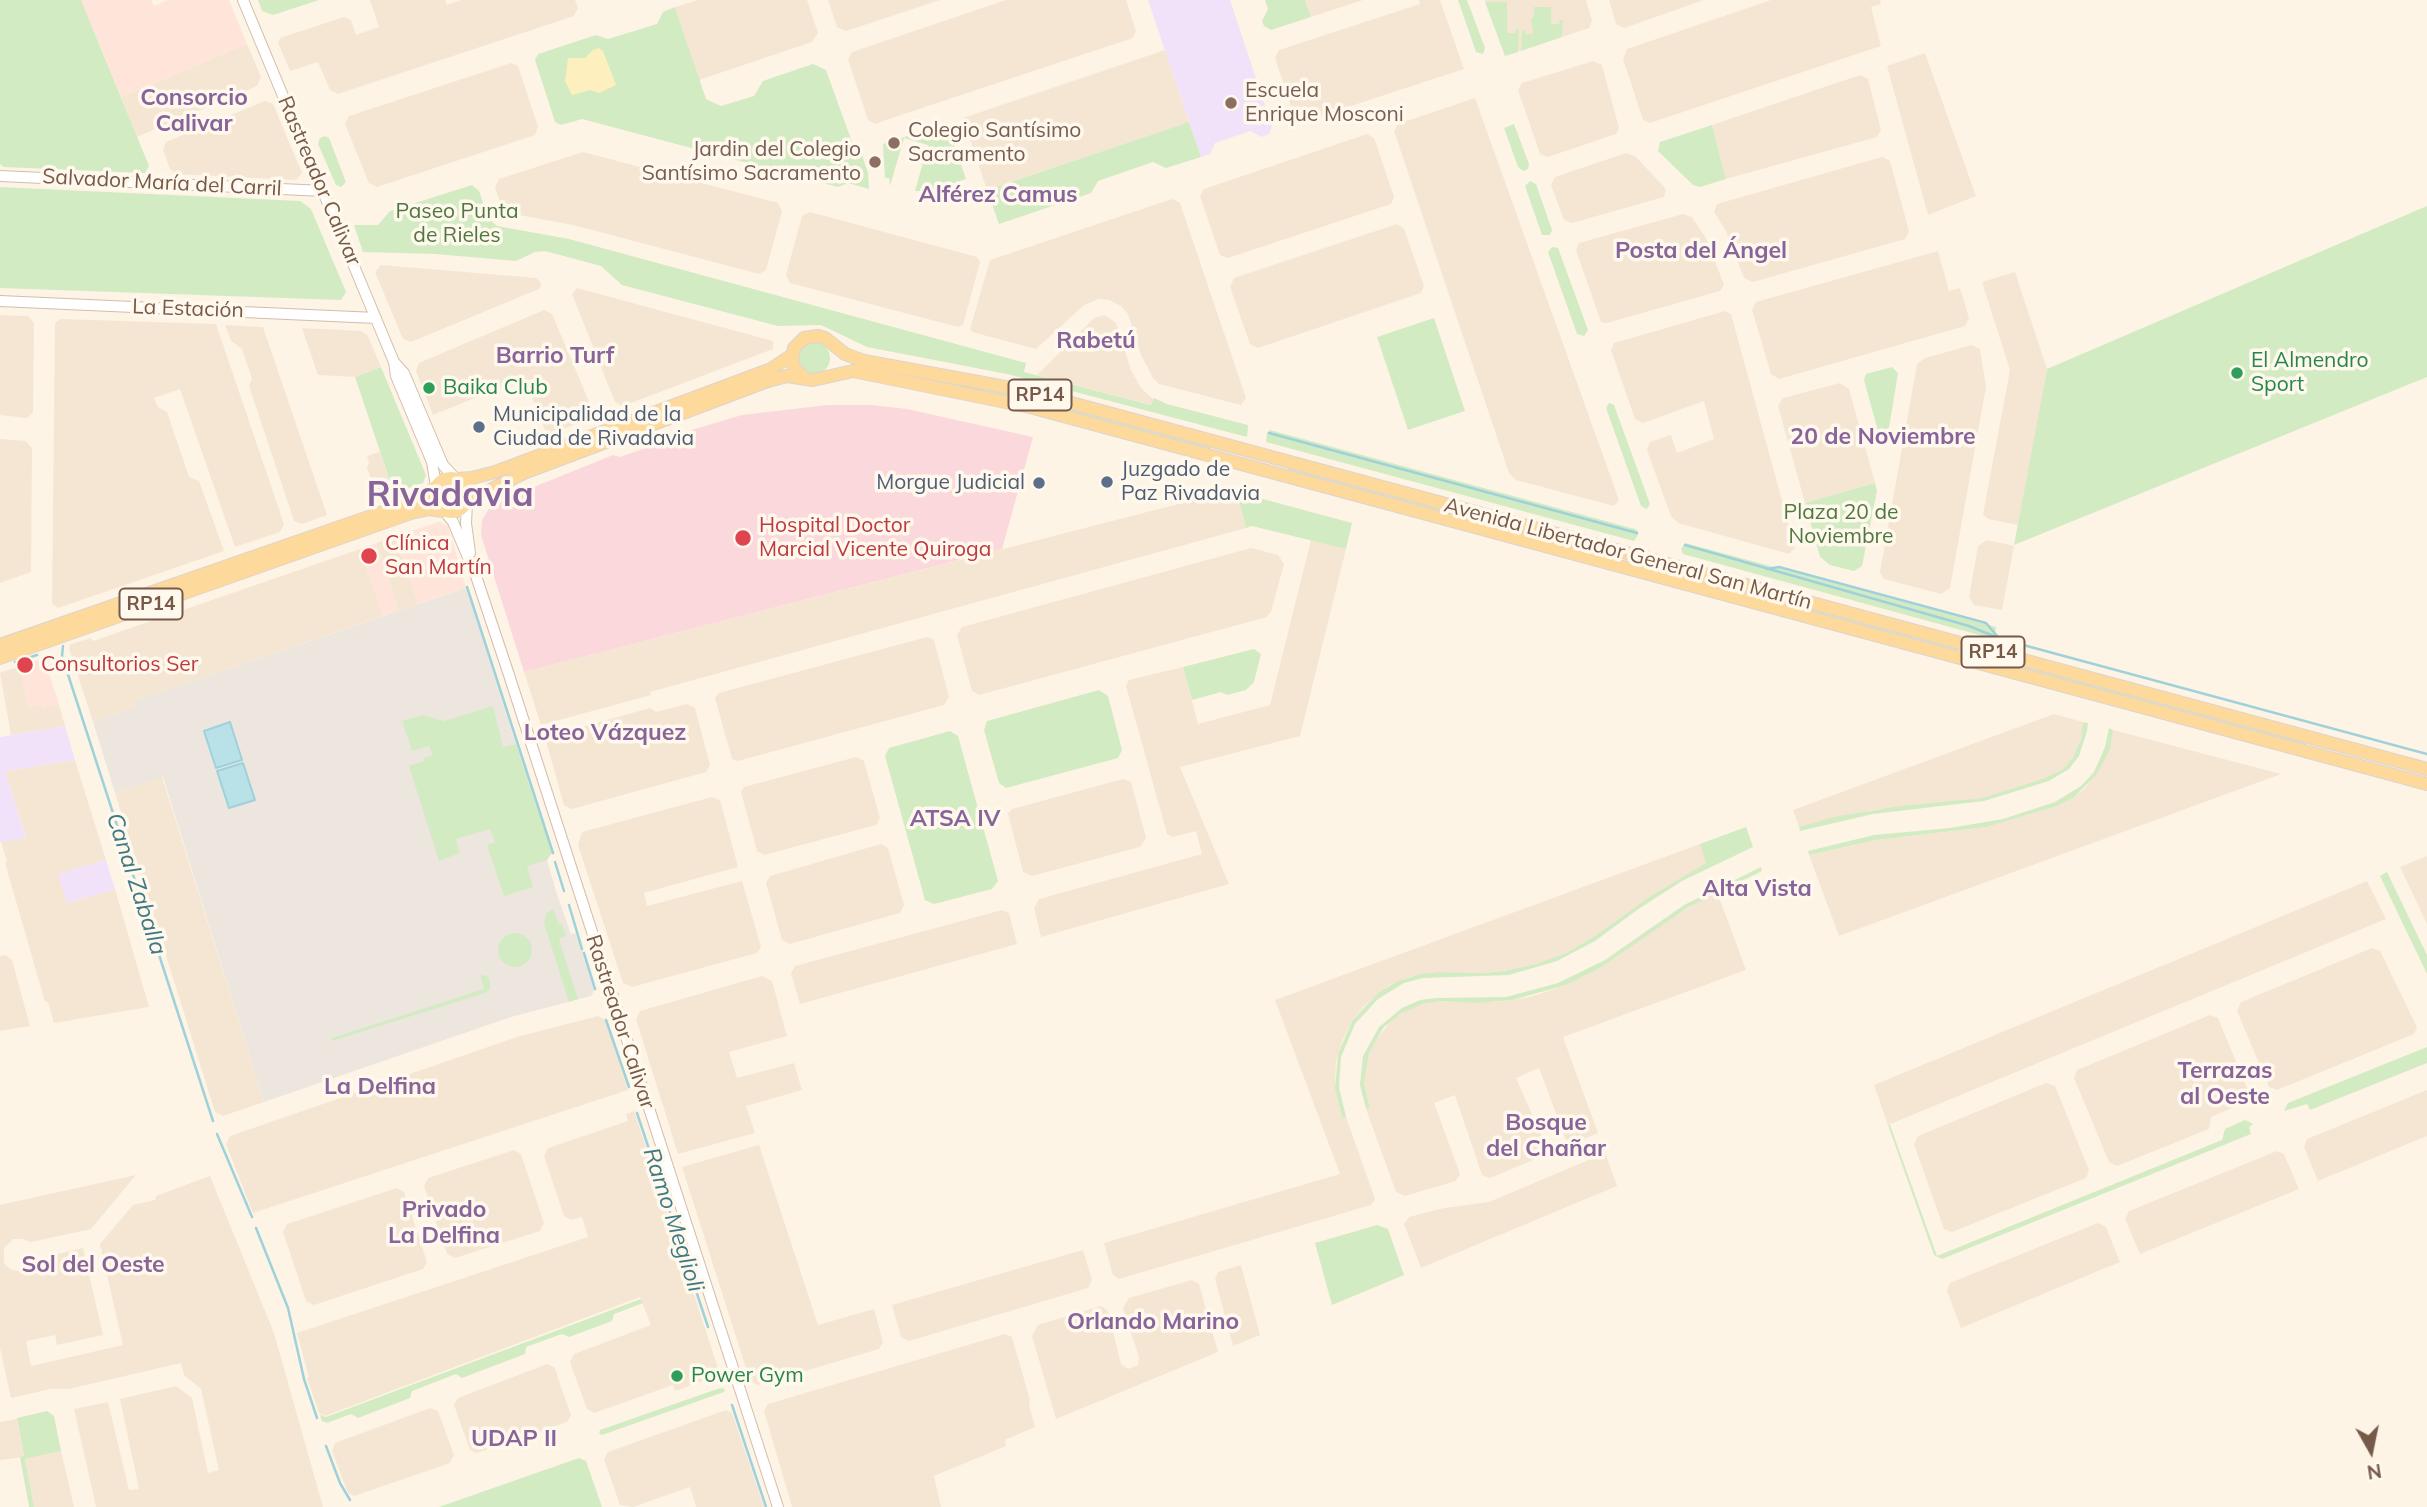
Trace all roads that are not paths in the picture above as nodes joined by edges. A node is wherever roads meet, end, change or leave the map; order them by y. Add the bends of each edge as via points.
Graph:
1 (243, 0) edge
2 (0, 176) edge
3 (324, 191) junction
4 (0, 301) edge
5 (376, 318) junction
6 (831, 342) junction
7 (792, 355) junction
8 (394, 362) junction
9 (827, 377) junction
10 (806, 379) junction
11 (456, 478) junction
12 (435, 487) junction
13 (468, 502) junction
14 (444, 511) junction
15 (475, 576) junction
16 (0, 645) edge
17 (0, 657) edge
18 (2324, 741) junction
19 (2320, 755) junction
20 (2427, 769) edge
21 (2427, 784) edge
22 (778, 1507) edge

1 - 3 main road, Rastreador Calivar
2 - 3 main road, Salvador María del Carril
3 - 5 main road, Rastreador Calivar
4 - 5 main road, La Estación
5 - 8 main road, Rastreador Calivar
6 - 7 main road via 811,336 798,342
6 - 9 main road via 836,363
6 - 18 main road, Avenida Libertador General San Martín / RP14 via 864,361 1027,391
7 - 10 main road via 795,369
7 - 11 main road via 771,369 495,472
8 - 11 main road, Rastreador Calivar via 404,373 443,465
8 - 12 main road, Rastreador Calivar via 432,462
9 - 10 main road, Avenida Libertador General San Martín / RP14
9 - 19 main road, Avenida Libertador General San Martín / RP14 via 853,371 1030,407
10 - 13 main road, Avenida Libertador General San Martín / RP14 via 787,376 755,386 524,472
11 - 12 main road via 446,478
11 - 13 main road via 466,486
12 - 14 main road via 435,502
12 - 16 main road, RP14 via 423,498
13 - 14 main road via 460,511
13 - 15 main road, Rastreador Calivar via 467,531
14 - 15 main road, Rastreador Calivar
14 - 17 main road, RP14 via 411,513
15 - 22 main road, Rastreador Calivar
18 - 19 main road
18 - 20 main road, Avenida Libertador General San Martín / RP14
19 - 21 main road, Avenida Libertador General San Martín / RP14

